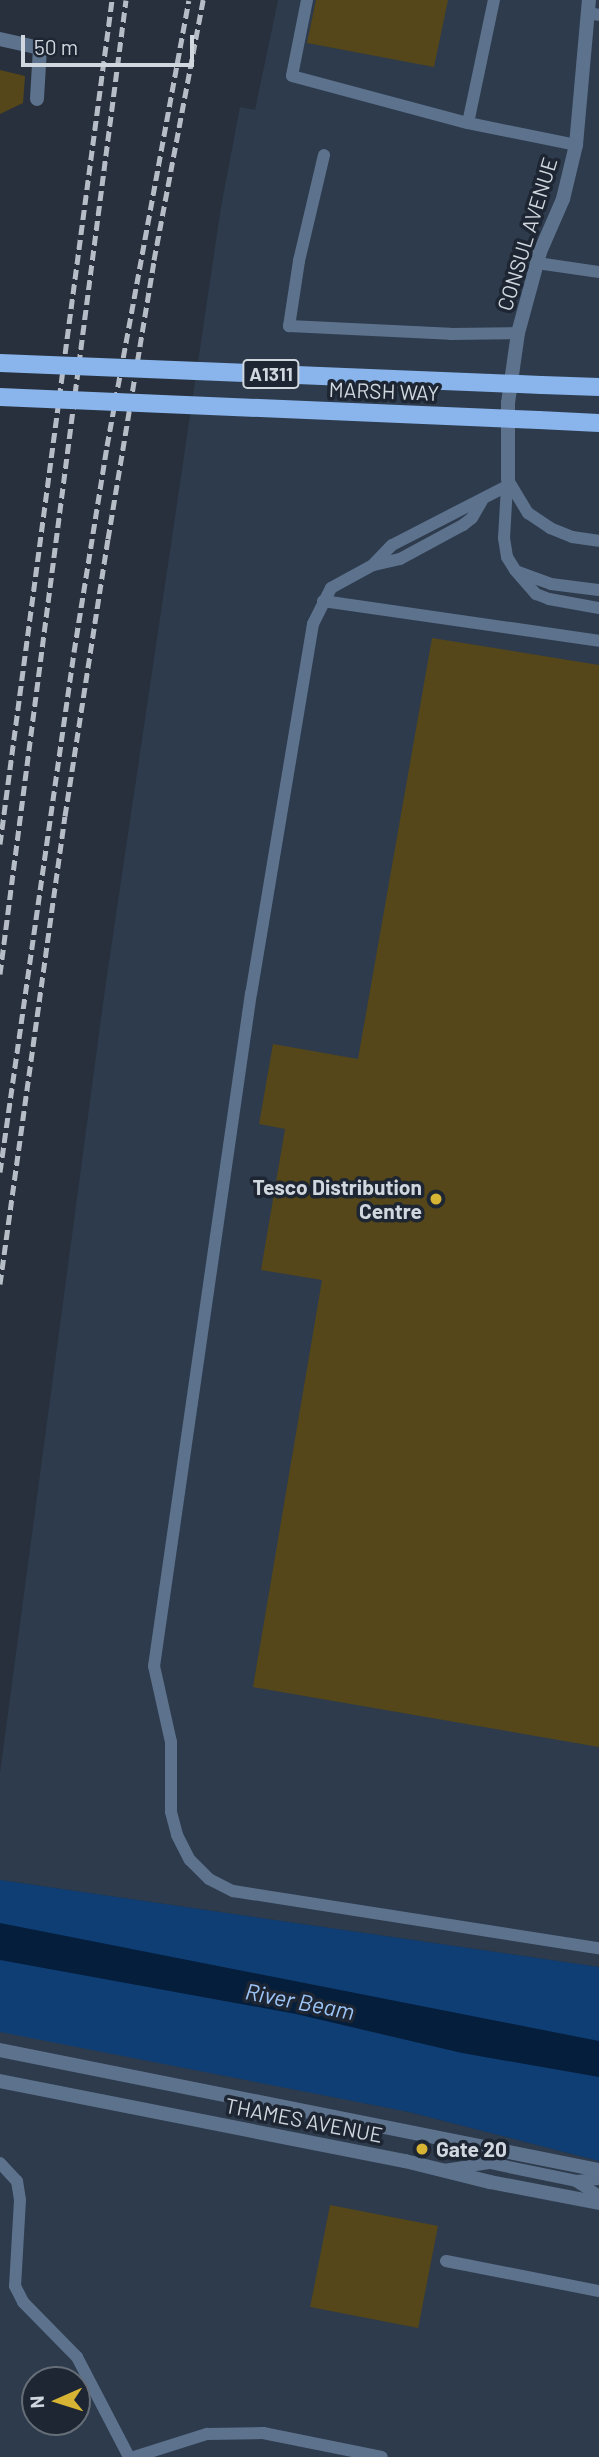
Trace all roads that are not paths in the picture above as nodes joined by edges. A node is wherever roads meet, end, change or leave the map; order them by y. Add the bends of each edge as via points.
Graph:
1 (307, 0) edge
2 (494, 0) edge
3 (592, 10) edge
4 (0, 39) edge
5 (37, 99) dead end
6 (468, 123) junction
7 (576, 145) junction
8 (324, 155) dead end
9 (537, 263) junction
10 (599, 272) edge
11 (518, 334) junction
12 (0, 363) edge
13 (599, 387) edge
14 (0, 397) edge
15 (599, 423) edge
16 (507, 483) junction
17 (599, 541) edge
18 (514, 570) junction
19 (599, 590) edge
20 (323, 601) junction
21 (599, 608) edge
22 (599, 641) edge
23 (599, 1948) edge
24 (3, 2051) edge
25 (1, 2081) edge
26 (449, 2138) junction
27 (0, 2163) edge
28 (490, 2163) junction
29 (440, 2170) junction
30 (599, 2170) edge
31 (599, 2179) edge
32 (576, 2181) junction
33 (599, 2196) edge
34 (599, 2203) edge
35 (446, 2261) dead end
36 (599, 2291) edge
37 (132, 2457) edge
38 (382, 2457) edge

1 - 6 lane via 292,76
2 - 6 lane
3 - 7 street, CONSUL AVENUE
4 - 5 street via 40,48
6 - 7 lane
7 - 9 street, CONSUL AVENUE via 563,199
8 - 11 lane via 289,326
9 - 10 lane
9 - 11 street, CONSUL AVENUE
11 - 16 street, CONSUL AVENUE via 508,403
12 - 13 main road, MARSH WAY / A1311, bridge
14 - 15 main road, MARSH WAY / A1311, bridge
16 - 17 lane via 528,513 550,528
16 - 18 lane via 503,528
16 - 20 lane via 482,501 463,525 400,559 373,565 331,588
18 - 19 lane via 551,584
18 - 21 lane via 536,594 549,600
20 - 22 lane
20 - 23 lane via 313,624 251,993 155,1666 171,1742 171,1812 190,1860 209,1879 233,1891
24 - 26 street, THAMES AVENUE
25 - 29 street, THAMES AVENUE
26 - 28 lane
26 - 30 street, THAMES AVENUE
27 - 37 lane via 17,2181 20,2200 15,2286 23,2302 77,2357
28 - 29 lane
28 - 32 lane
29 - 34 street, THAMES AVENUE
31 - 32 lane
32 - 33 lane
35 - 36 lane
37 - 38 lane via 207,2434 264,2433

